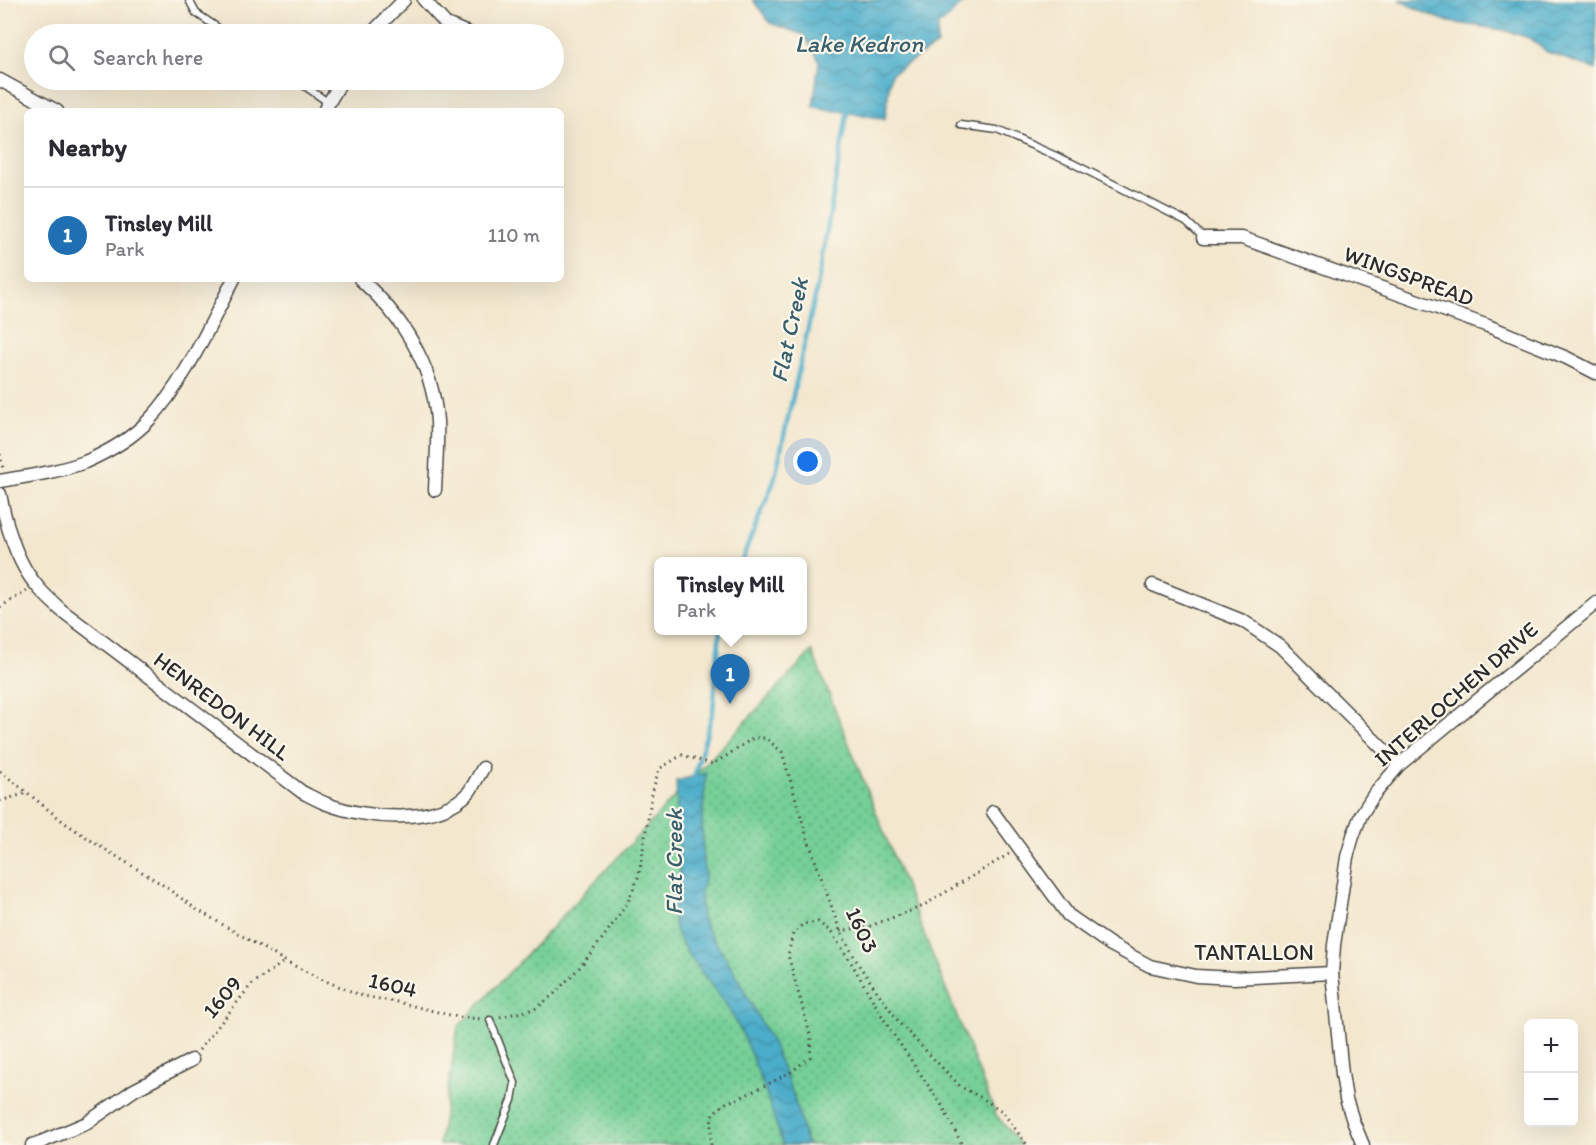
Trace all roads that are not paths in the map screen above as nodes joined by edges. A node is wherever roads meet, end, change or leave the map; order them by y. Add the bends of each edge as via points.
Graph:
1 (189, 0) edge
2 (404, 0) edge
3 (424, 0) edge
4 (212, 24) edge
5 (381, 24) edge
6 (446, 24) edge
7 (0, 80) edge
8 (307, 90) edge
9 (336, 90) edge
10 (326, 107) edge
11 (51, 108) edge
12 (961, 125) dead end
13 (1203, 238) joint
14 (232, 282) edge
15 (364, 282) edge
16 (1596, 373) edge
17 (0, 481) edge
18 (435, 490) dead end
19 (0, 494) edge
20 (1153, 585) dead end
21 (1596, 603) edge
22 (1400, 765) junction
23 (483, 768) dead end
24 (993, 812) dead end
25 (1332, 973) junction
26 (490, 1020) road end
27 (192, 1060) road end
28 (32, 1145) edge
29 (494, 1145) edge
30 (1363, 1145) edge

1 - 4 lane via 196,13
2 - 5 street
3 - 6 street
7 - 11 street
8 - 10 lane
9 - 10 street
12 - 13 lane via 997,130 1072,163 1186,221
13 - 16 street, WINGSPREAD via 1242,238 1488,326
14 - 17 street via 176,386 131,436 84,462
15 - 18 street via 401,323 430,385 437,422
19 - 23 street, HENREDON HILL via 23,565 61,610 302,792 351,810 403,816 455,803 469,791
20 - 22 street via 1243,621 1280,646
21 - 22 street, INTERLOCHEN DRIVE
22 - 25 street, INTERLOCHEN DRIVE via 1373,796 1353,836
24 - 25 street, TANTALLON via 1068,915 1150,966 1196,976 1234,978
25 - 30 street, INTERLOCHEN DRIVE via 1344,1090
26 - 29 lane via 515,1083
27 - 28 street via 134,1090 87,1123

